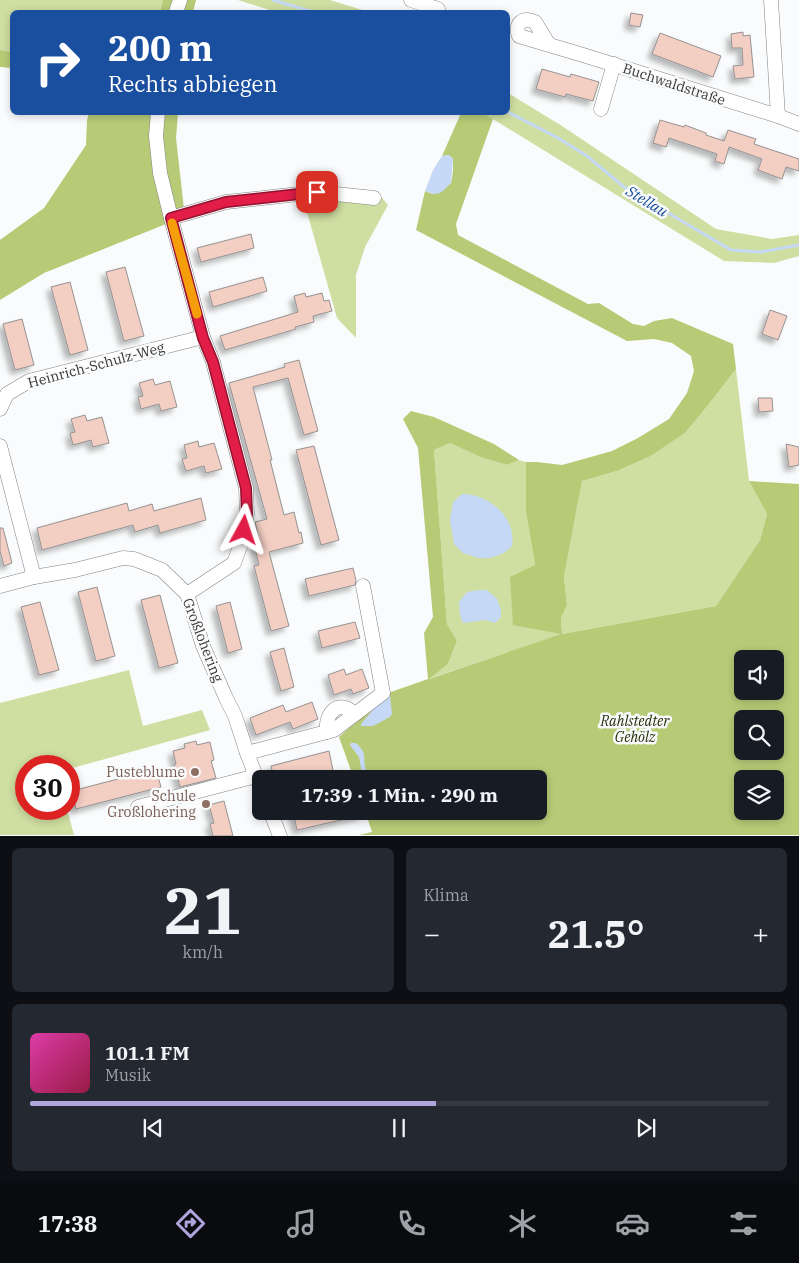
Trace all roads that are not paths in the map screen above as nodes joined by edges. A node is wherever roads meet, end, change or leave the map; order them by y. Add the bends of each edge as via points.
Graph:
1 (404, 0) edge
2 (411, 0) edge
3 (771, 0) edge
4 (414, 10) edge
5 (438, 10) edge
6 (549, 45) dead end
7 (614, 64) junction
8 (601, 109) dead end
9 (158, 115) edge
10 (778, 116) junction
11 (799, 124) edge
12 (374, 198) dead end
13 (171, 218) junction
14 (203, 338) junction
15 (0, 409) edge
16 (0, 446) edge
17 (34, 577) junction
18 (0, 586) edge
19 (362, 586) dead end
20 (186, 594) junction
21 (247, 753) junction
22 (254, 770) edge
23 (252, 777) edge
24 (138, 807) dead end
25 (274, 820) edge
26 (280, 836) edge

1 - 4 street
2 - 5 street
3 - 10 street
6 - 7 street, Buchwaldstraße
7 - 8 street
7 - 10 street, Buchwaldstraße
9 - 13 street via 156,136 160,173
10 - 11 street, Buchwaldstraße
12 - 13 street via 317,192 226,202
13 - 14 street
14 - 15 street, Heinrich-Schulz-Weg via 29,381 7,394
14 - 20 street via 213,362 246,488 247,514 234,563
16 - 17 street
17 - 18 street, Großlohering
17 - 20 street, Großlohering via 123,558 134,559 162,570
19 - 21 street via 383,693 334,730
20 - 21 street, Großlohering via 203,646 235,716
21 - 22 street, Großlohering
23 - 24 street
25 - 26 street

